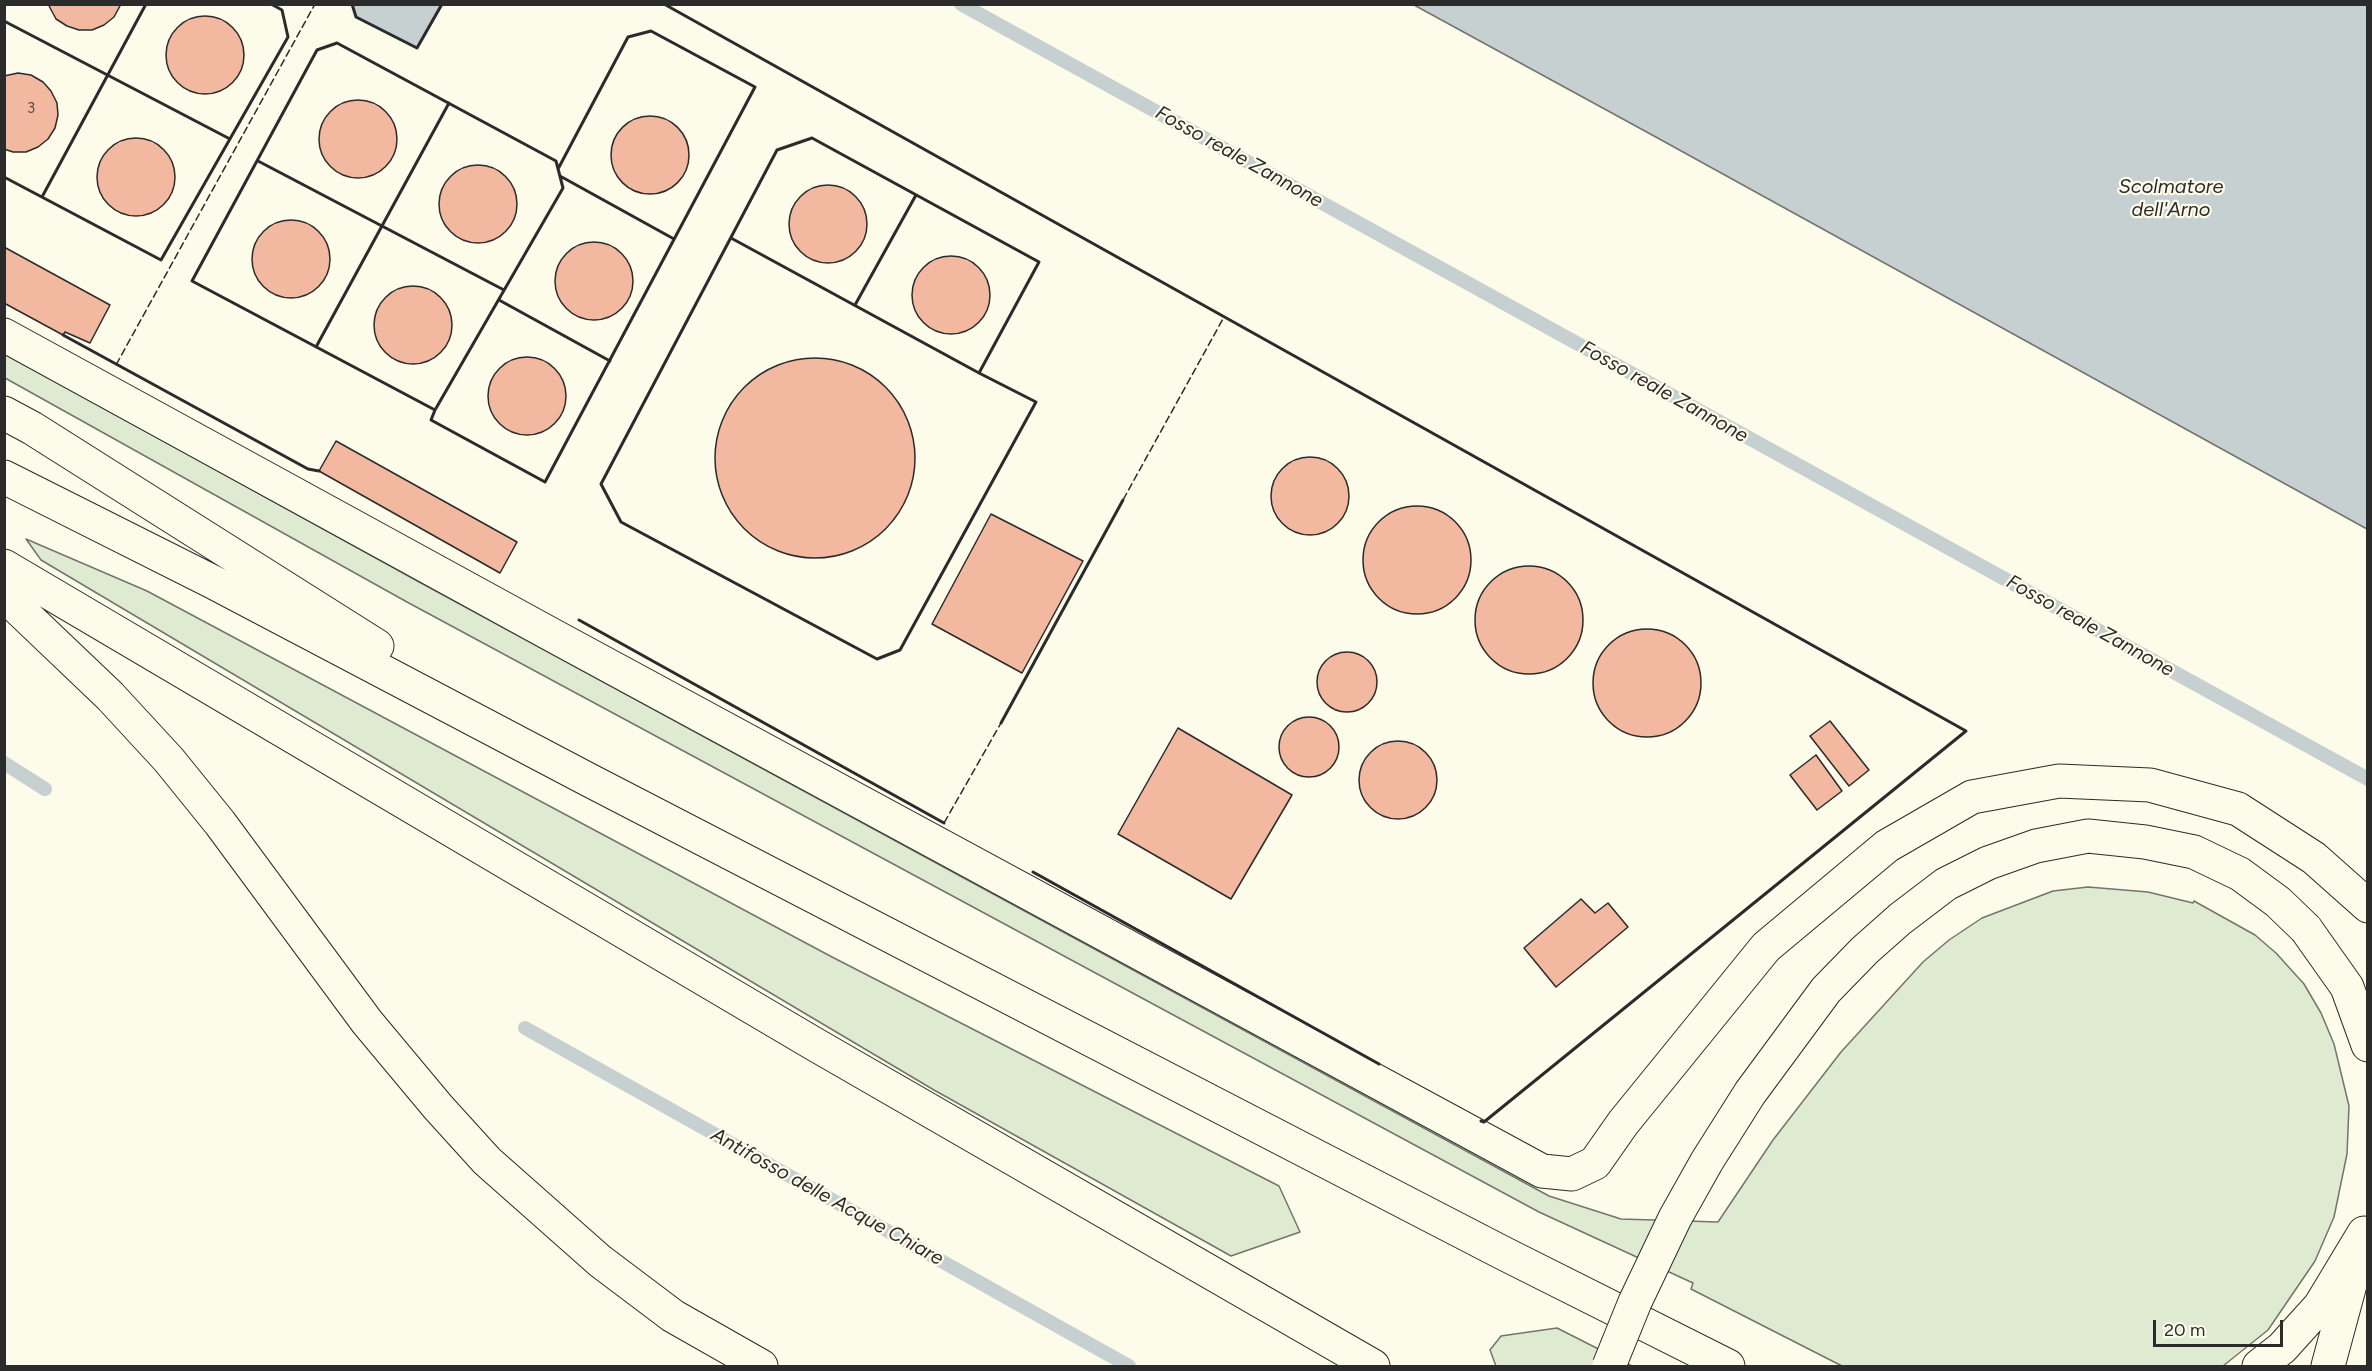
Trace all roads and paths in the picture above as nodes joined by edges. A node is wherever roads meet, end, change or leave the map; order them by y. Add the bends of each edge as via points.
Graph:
1 (4, 335) edge
2 (4, 413) edge
3 (4, 477) edge
4 (4, 566) edge
5 (4, 595) edge
6 (588, 780) junction
7 (2367, 906) edge
8 (2367, 1045) edge
9 (2366, 1226) edge
10 (761, 1366) edge
11 (1373, 1366) edge
12 (1609, 1366) edge
13 (1727, 1366) edge
14 (2259, 1366) edge
15 (2328, 1366) edge

1 - 7 main road via 1542,1171 1572,1174 1595,1162 1766,947 1887,846 1972,796 2059,781 2150,785 2238,809 2314,858
2 - 6 main road
3 - 6 main road via 213,582
4 - 11 main road via 796,1033
5 - 10 main road via 110,696 169,760 367,1022 487,1161 600,1261 673,1316
6 - 13 main road
8 - 12 main road, bridge via 2347,987 2306,929 2240,874 2194,852 2088,836 2036,846 1988,863 1946,884 1900,919 1826,990 1750,1093 1707,1161 1675,1218
9 - 14 main road via 2320,1306 2282,1348
9 - 15 main road

